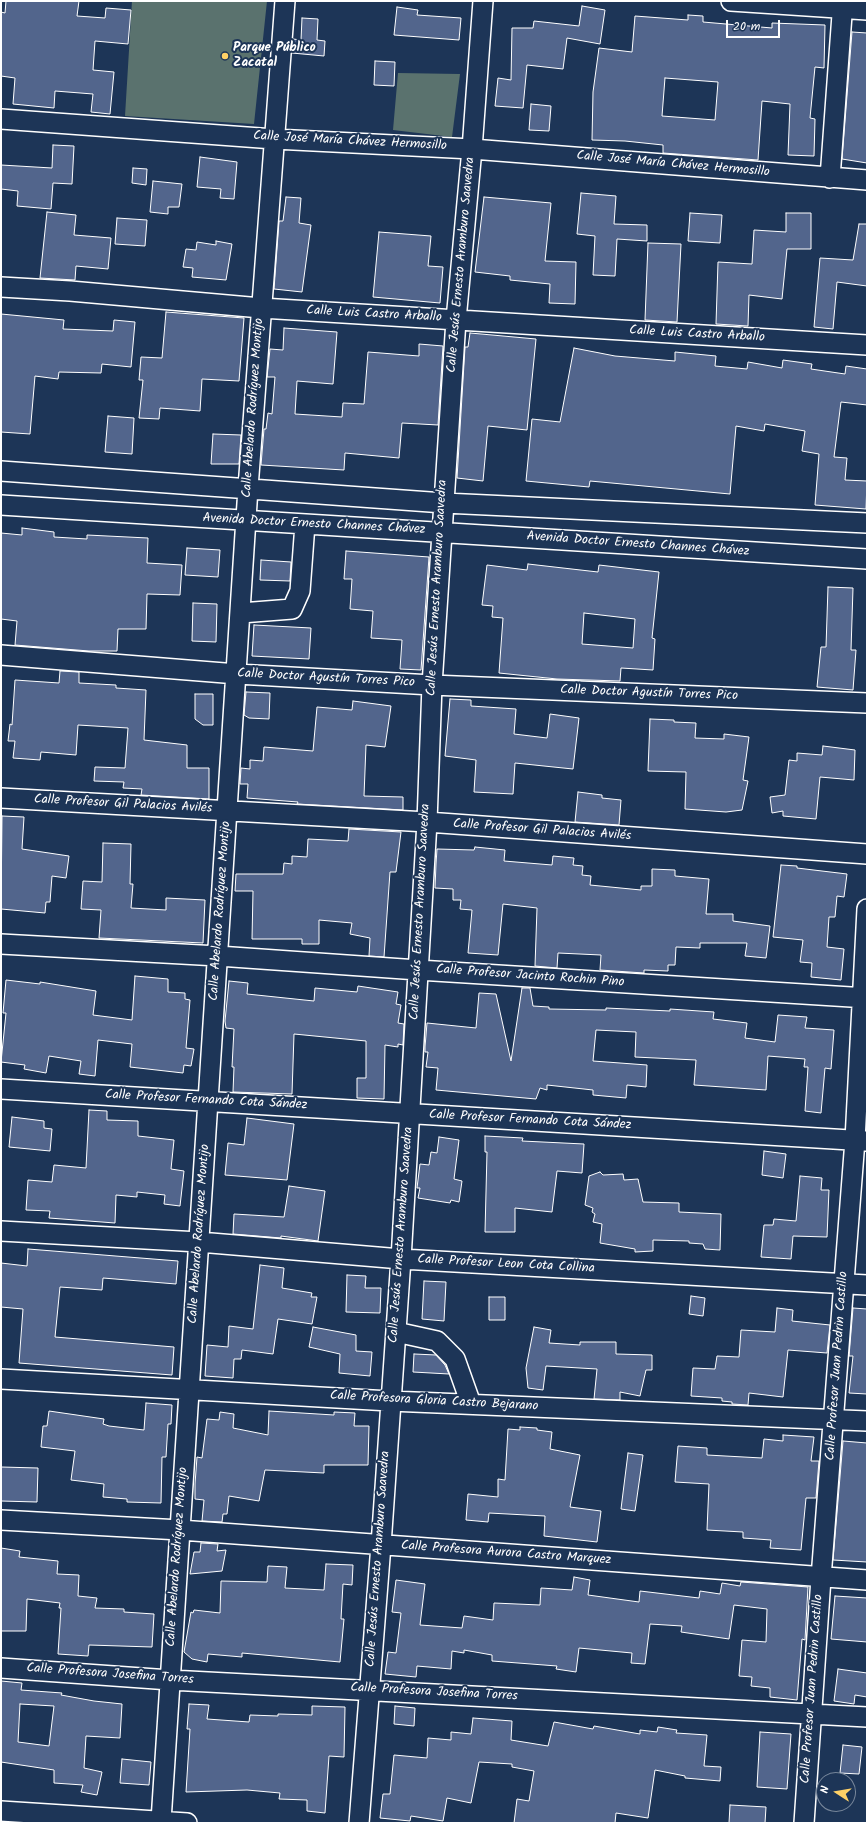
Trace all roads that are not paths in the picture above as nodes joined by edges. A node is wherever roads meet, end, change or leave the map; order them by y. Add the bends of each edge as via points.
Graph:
1 (285, 1) edge
2 (483, 1) edge
3 (731, 1) edge
4 (843, 5) edge
5 (867, 10) edge
6 (1, 119) edge
7 (274, 139) junction
8 (472, 149) junction
9 (830, 178) junction
10 (867, 180) edge
11 (1, 287) edge
12 (261, 308) junction
13 (456, 320) junction
14 (867, 345) edge
15 (1, 471) edge
16 (248, 488) junction
17 (444, 503) junction
18 (1, 505) edge
19 (247, 521) junction
20 (867, 523) edge
21 (305, 524) junction
22 (442, 532) junction
23 (867, 559) edge
24 (241, 613) junction
25 (1, 655) edge
26 (237, 674) junction
27 (432, 685) junction
28 (867, 703) edge
29 (1, 798) edge
30 (228, 810) junction
31 (428, 822) junction
32 (867, 854) edge
33 (867, 909) edge
34 (1, 944) edge
35 (218, 956) junction
36 (418, 970) junction
37 (865, 998) edge
38 (1, 1089) edge
39 (209, 1101) junction
40 (409, 1114) junction
41 (861, 1140) edge
42 (1, 1231) edge
43 (199, 1242) junction
44 (401, 1259) junction
45 (844, 1284) junction
46 (867, 1285) edge
47 (396, 1332) junction
48 (1, 1379) edge
49 (189, 1390) junction
50 (390, 1401) junction
51 (471, 1404) junction
52 (834, 1419) junction
53 (867, 1421) edge
54 (1, 1520) edge
55 (180, 1530) junction
56 (381, 1545) junction
57 (820, 1578) junction
58 (867, 1580) edge
59 (1, 1668) edge
60 (170, 1680) junction
61 (370, 1690) junction
62 (811, 1714) junction
63 (867, 1717) edge
64 (1, 1811) edge
65 (161, 1821) junction
66 (187, 1823) edge
67 (359, 1823) edge
68 (804, 1823) edge

1 - 7 street, Calle Abelardo Rodríguez Montijo
2 - 8 street, Calle Jesús Ernesto Aramburo Saavedra
3 - 4 street
4 - 5 street
4 - 9 street
6 - 7 street, Calle José María Chávez Hermosillo
7 - 8 street, Calle José María Chávez Hermosillo
7 - 12 street, Calle Abelardo Rodríguez Montijo
8 - 9 street, Calle José María Chávez Hermosillo
8 - 13 street, Calle Jesús Ernesto Aramburo Saavedra
9 - 10 street, Calle José María Chávez Hermosillo
11 - 12 street, Calle Luis Castro Arballo
12 - 13 street, Calle Luis Castro Arballo
12 - 16 street, Calle Abelardo Rodríguez Montijo
13 - 14 street, Calle Luis Castro Arballo
13 - 17 street, Calle Jesús Ernesto Aramburo Saavedra
15 - 16 street
16 - 17 street
16 - 19 street, Calle Abelardo Rodríguez Montijo
17 - 20 street
17 - 22 street, Calle Jesús Ernesto Aramburo Saavedra
18 - 19 street, Avenida Doctor Ernesto Channes Chávez
19 - 21 street, Avenida Doctor Ernesto Channes Chávez
19 - 24 street, Calle Abelardo Rodríguez Montijo
21 - 22 street, Avenida Doctor Ernesto Channes Chávez
21 - 24 street via 300,591 292,609
22 - 23 street, Avenida Doctor Ernesto Channes Chávez
22 - 27 street, Calle Jesús Ernesto Aramburo Saavedra
24 - 26 street, Calle Abelardo Rodríguez Montijo
25 - 26 street, Calle Doctor Agustín Torres Pico
26 - 27 street, Calle Doctor Agustín Torres Pico
26 - 30 street, Calle Abelardo Rodríguez Montijo
27 - 28 street, Calle Doctor Agustín Torres Pico
27 - 31 street, Calle Jesús Ernesto Aramburo Saavedra
29 - 30 street, Calle Profesor Gil Palacios Avilés
30 - 31 street, Calle Profesor Gil Palacios Avilés
30 - 35 street, Calle Abelardo Rodríguez Montijo
31 - 32 street, Calle Profesor Gil Palacios Avilés
31 - 36 street, Calle Jesús Ernesto Aramburo Saavedra
33 - 37 street, Calle Profesor Juan Pedrin Castillo
34 - 35 street, Calle Profesor Jacinto Rochin Pino
35 - 36 street, Calle Profesor Jacinto Rochin Pino
35 - 39 street, Calle Abelardo Rodríguez Montijo
36 - 37 street, Calle Profesor Jacinto Rochin Pino
36 - 40 street, Calle Jesús Ernesto Aramburo Saavedra
37 - 41 street, Calle Profesor Juan Pedrin Castillo
38 - 39 street, Calle Profesor Fernando Cota Sández
39 - 40 street, Calle Profesor Fernando Cota Sández
39 - 43 street, Calle Abelardo Rodríguez Montijo
40 - 41 street, Calle Profesor Fernando Cota Sández
40 - 44 street, Calle Jesús Ernesto Aramburo Saavedra
41 - 45 street, Calle Profesor Juan Pedrin Castillo
42 - 43 street, Calle Profesor Leon Cota Collina
43 - 44 street, Calle Profesor Leon Cota Collina
43 - 49 street, Calle Abelardo Rodríguez Montijo
44 - 45 street, Calle Profesor Leon Cota Collina
44 - 47 street, Calle Jesús Ernesto Aramburo Saavedra
45 - 46 street, Calle Profesor Leon Cota Collina
45 - 52 street, Calle Profesor Juan Pedrin Castillo
47 - 50 street, Calle Jesús Ernesto Aramburo Saavedra
47 - 51 street via 441,1345 455,1359
48 - 49 street, Calle Profesora Gloria Castro Bejarano
49 - 50 street, Calle Profesora Gloria Castro Bejarano
49 - 55 street, Calle Abelardo Rodríguez Montijo
50 - 51 street, Calle Profesora Gloria Castro Bejarano
50 - 56 street, Calle Jesús Ernesto Aramburo Saavedra
51 - 52 street, Calle Profesora Gloria Castro Bejarano
52 - 53 street, Calle Profesora Gloria Castro Bejarano
52 - 57 street, Calle Profesor Juan Pedrin Castillo
54 - 55 street, Calle Profesora Aurora Castro Marquez
55 - 56 street, Calle Profesora Aurora Castro Marquez
55 - 60 street, Calle Abelardo Rodríguez Montijo
56 - 57 street, Calle Profesora Aurora Castro Marquez
56 - 61 street, Calle Jesús Ernesto Aramburo Saavedra
57 - 58 street, Calle Profesora Aurora Castro Marquez
57 - 62 street, Calle Profesor Juan Pedrin Castillo
59 - 60 street, Calle Profesora Josefina Torres
60 - 61 street, Calle Profesora Josefina Torres
60 - 65 street, Calle Abelardo Rodríguez Montijo
61 - 62 street, Calle Profesora Josefina Torres
61 - 67 street, Calle Jesús Ernesto Aramburo Saavedra
62 - 63 street, Calle Profesora Josefina Torres
62 - 68 street, Calle Profesor Juan Pedrin Castillo
64 - 65 street
65 - 66 street

